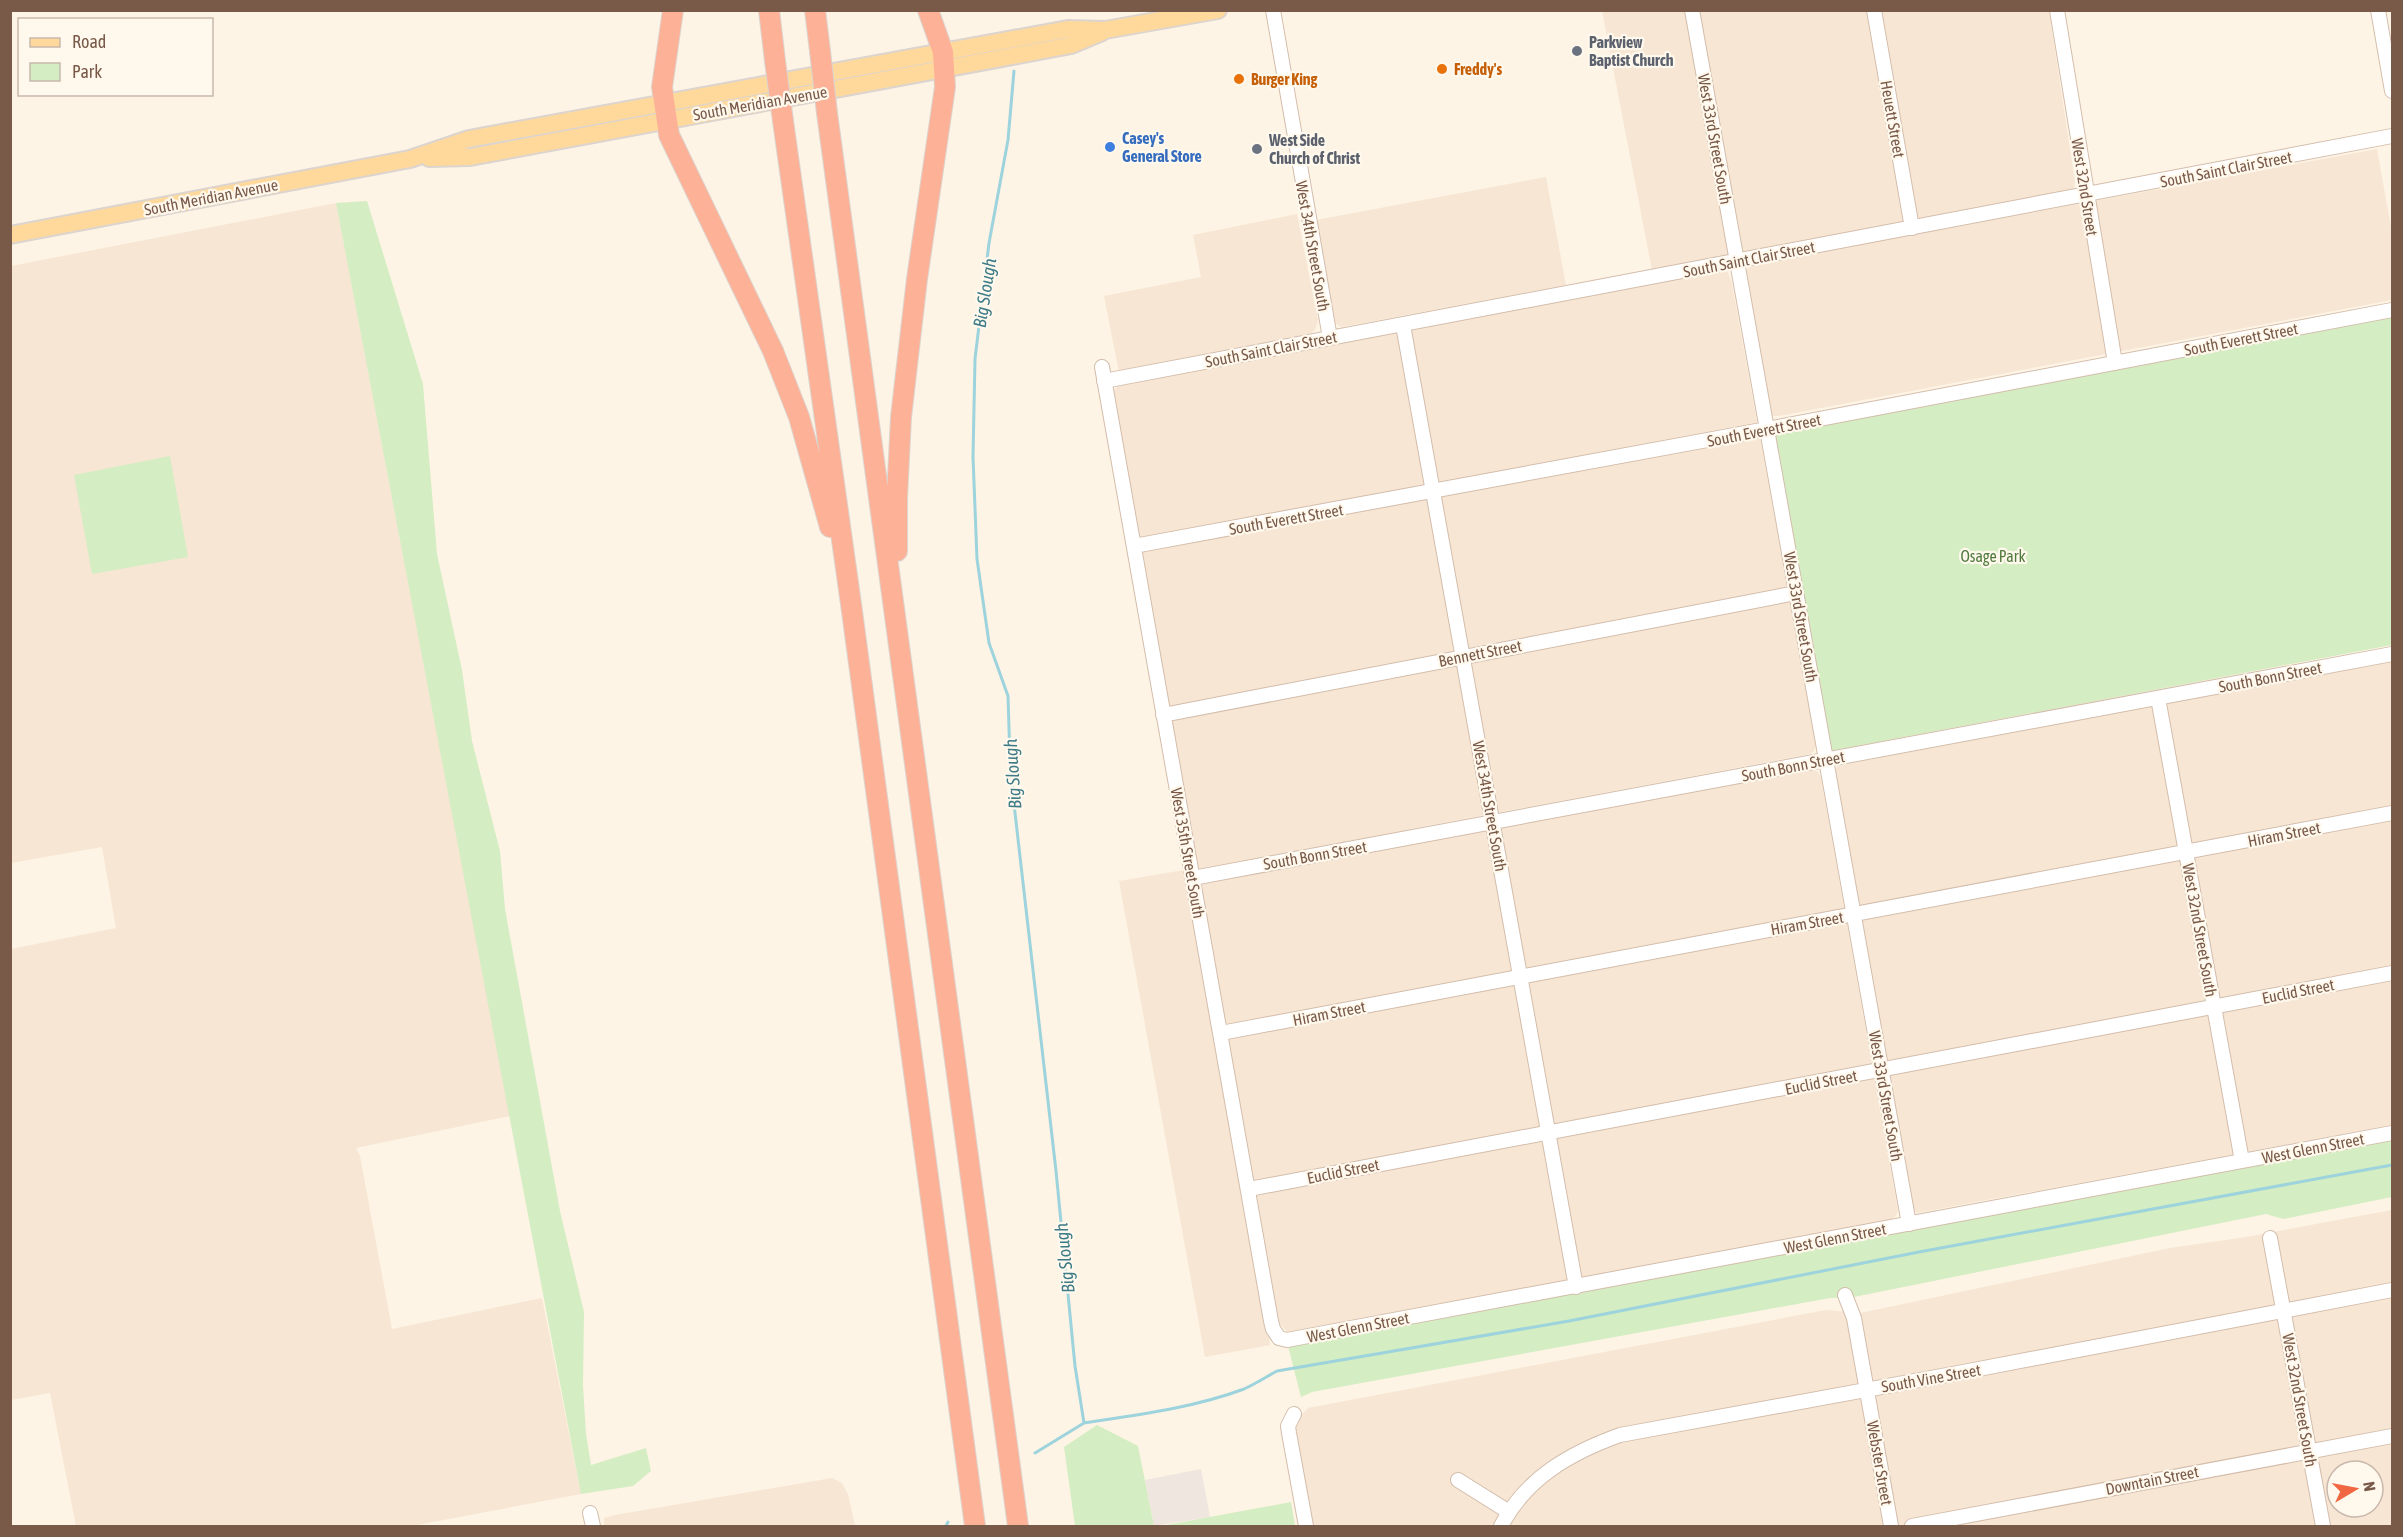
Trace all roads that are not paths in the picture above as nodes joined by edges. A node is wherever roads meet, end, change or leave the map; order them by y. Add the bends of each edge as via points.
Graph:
1 (673, 10) edge
2 (770, 10) edge
3 (815, 10) edge
4 (928, 10) edge
5 (1218, 10) edge
6 (1273, 10) edge
7 (1692, 10) edge
8 (1874, 10) edge
9 (2057, 10) edge
10 (2378, 10) edge
11 (944, 60) junction
12 (2392, 91) edge
13 (666, 112) junction
14 (2392, 135) edge
15 (2086, 195) junction
16 (1912, 228) junction
17 (10, 235) edge
18 (1737, 261) junction
19 (2392, 310) edge
20 (1403, 325) junction
21 (1330, 339) junction
22 (2115, 363) junction
23 (1103, 374) joint
24 (1767, 429) junction
25 (1433, 491) junction
26 (1134, 546) junction
27 (1796, 592) junction
28 (851, 604) junction
29 (899, 640) junction
30 (2392, 654) edge
31 (1463, 657) junction
32 (2158, 698) junction
33 (1163, 714) junction
34 (1826, 760) junction
35 (2392, 813) edge
36 (1493, 822) junction
37 (2186, 852) junction
38 (1193, 878) junction
39 (1853, 915) junction
40 (2392, 973) edge
41 (1521, 977) junction
42 (2214, 1006) junction
43 (1221, 1033) junction
44 (1881, 1070) junction
45 (1548, 1131) junction
46 (2392, 1133) edge
47 (2242, 1161) junction
48 (1249, 1189) junction
49 (1909, 1224) junction
50 (2270, 1238) dead end
51 (1576, 1287) junction
52 (2392, 1290) edge
53 (1845, 1295) dead end
54 (2283, 1310) junction
55 (1278, 1338) joint
56 (1866, 1389) junction
57 (1294, 1414) dead end
58 (2392, 1436) edge
59 (2309, 1450) junction
60 (1458, 1480) dead end
61 (1509, 1512) junction
62 (975, 1527) edge
63 (1018, 1527) edge
64 (1305, 1527) edge
65 (1502, 1527) edge
66 (1891, 1527) edge
67 (1912, 1527) edge
68 (2323, 1527) edge

1 - 13 highway via 662,87
2 - 28 highway, bridge
3 - 29 highway, bridge
4 - 11 highway
5 - 11 main road, South Meridian Avenue via 1105,30 1068,29
6 - 21 street, West 34th Street South
7 - 18 street, West 33rd Street South
8 - 16 street, Heuett Street
9 - 15 street, West 32nd Street
10 - 12 street
11 - 13 main road, South Meridian Avenue
11 - 29 highway via 945,87 916,279 901,417 897,498
13 - 17 main road, South Meridian Avenue via 470,157 411,159
13 - 28 highway via 669,135 773,351 799,417
14 - 15 street, South Saint Clair Street
15 - 16 street, South Saint Clair Street
15 - 22 street, West 32nd Street
16 - 18 street, South Saint Clair Street
18 - 20 street, South Saint Clair Street
18 - 24 street, West 33rd Street South
19 - 22 street, South Everett Street
20 - 21 street, South Saint Clair Street
20 - 25 street, West 34th Street South
21 - 23 street, South Saint Clair Street
22 - 24 street, South Everett Street
23 - 26 street, West 35th Street South
24 - 25 street, South Everett Street
24 - 27 street, West 33rd Street South
25 - 26 street, South Everett Street
25 - 31 street, West 34th Street South
26 - 33 street, West 35th Street South
27 - 31 street, Bennett Street
27 - 34 street, West 33rd Street South
28 - 62 highway
29 - 63 highway
30 - 32 street, South Bonn Street
31 - 33 street, Bennett Street
31 - 36 street, West 34th Street South
32 - 34 street, South Bonn Street
32 - 37 street, West 32nd Street South
33 - 38 street, West 35th Street South
34 - 36 street, South Bonn Street
34 - 39 street, West 33rd Street South
35 - 37 street, Hiram Street
36 - 38 street, South Bonn Street
36 - 41 street, West 34th Street South
37 - 39 street, Hiram Street
37 - 42 street, West 32nd Street South
38 - 43 street, West 35th Street South
39 - 41 street, Hiram Street
39 - 44 street, West 33rd Street South
40 - 42 street, Euclid Street
41 - 43 street, Hiram Street
41 - 45 street, West 34th Street South
42 - 44 street, Euclid Street
42 - 47 street, West 32nd Street South
43 - 48 street, West 35th Street South
44 - 45 street, Euclid Street
44 - 49 street, West 33rd Street South
45 - 48 street, Euclid Street
45 - 51 street, West 34th Street South
46 - 47 street, West Glenn Street
47 - 49 street, West Glenn Street
48 - 55 street, West 35th Street South via 1273,1329
49 - 51 street, West Glenn Street
50 - 54 street, West 32nd Street South
51 - 55 street, West Glenn Street via 1287,1340
52 - 54 street, South Vine Street
53 - 56 street, Webster Street via 1854,1318
54 - 56 street, South Vine Street
54 - 59 street, West 32nd Street South
56 - 61 street, South Vine Street via 1613,1437 1552,1467 1529,1486
56 - 66 street, Webster Street
57 - 64 street via 1288,1426
58 - 59 street, Downtain Street
59 - 67 street, Downtain Street
59 - 68 street, West 32nd Street South
60 - 61 street
61 - 65 street, South Vine Street

